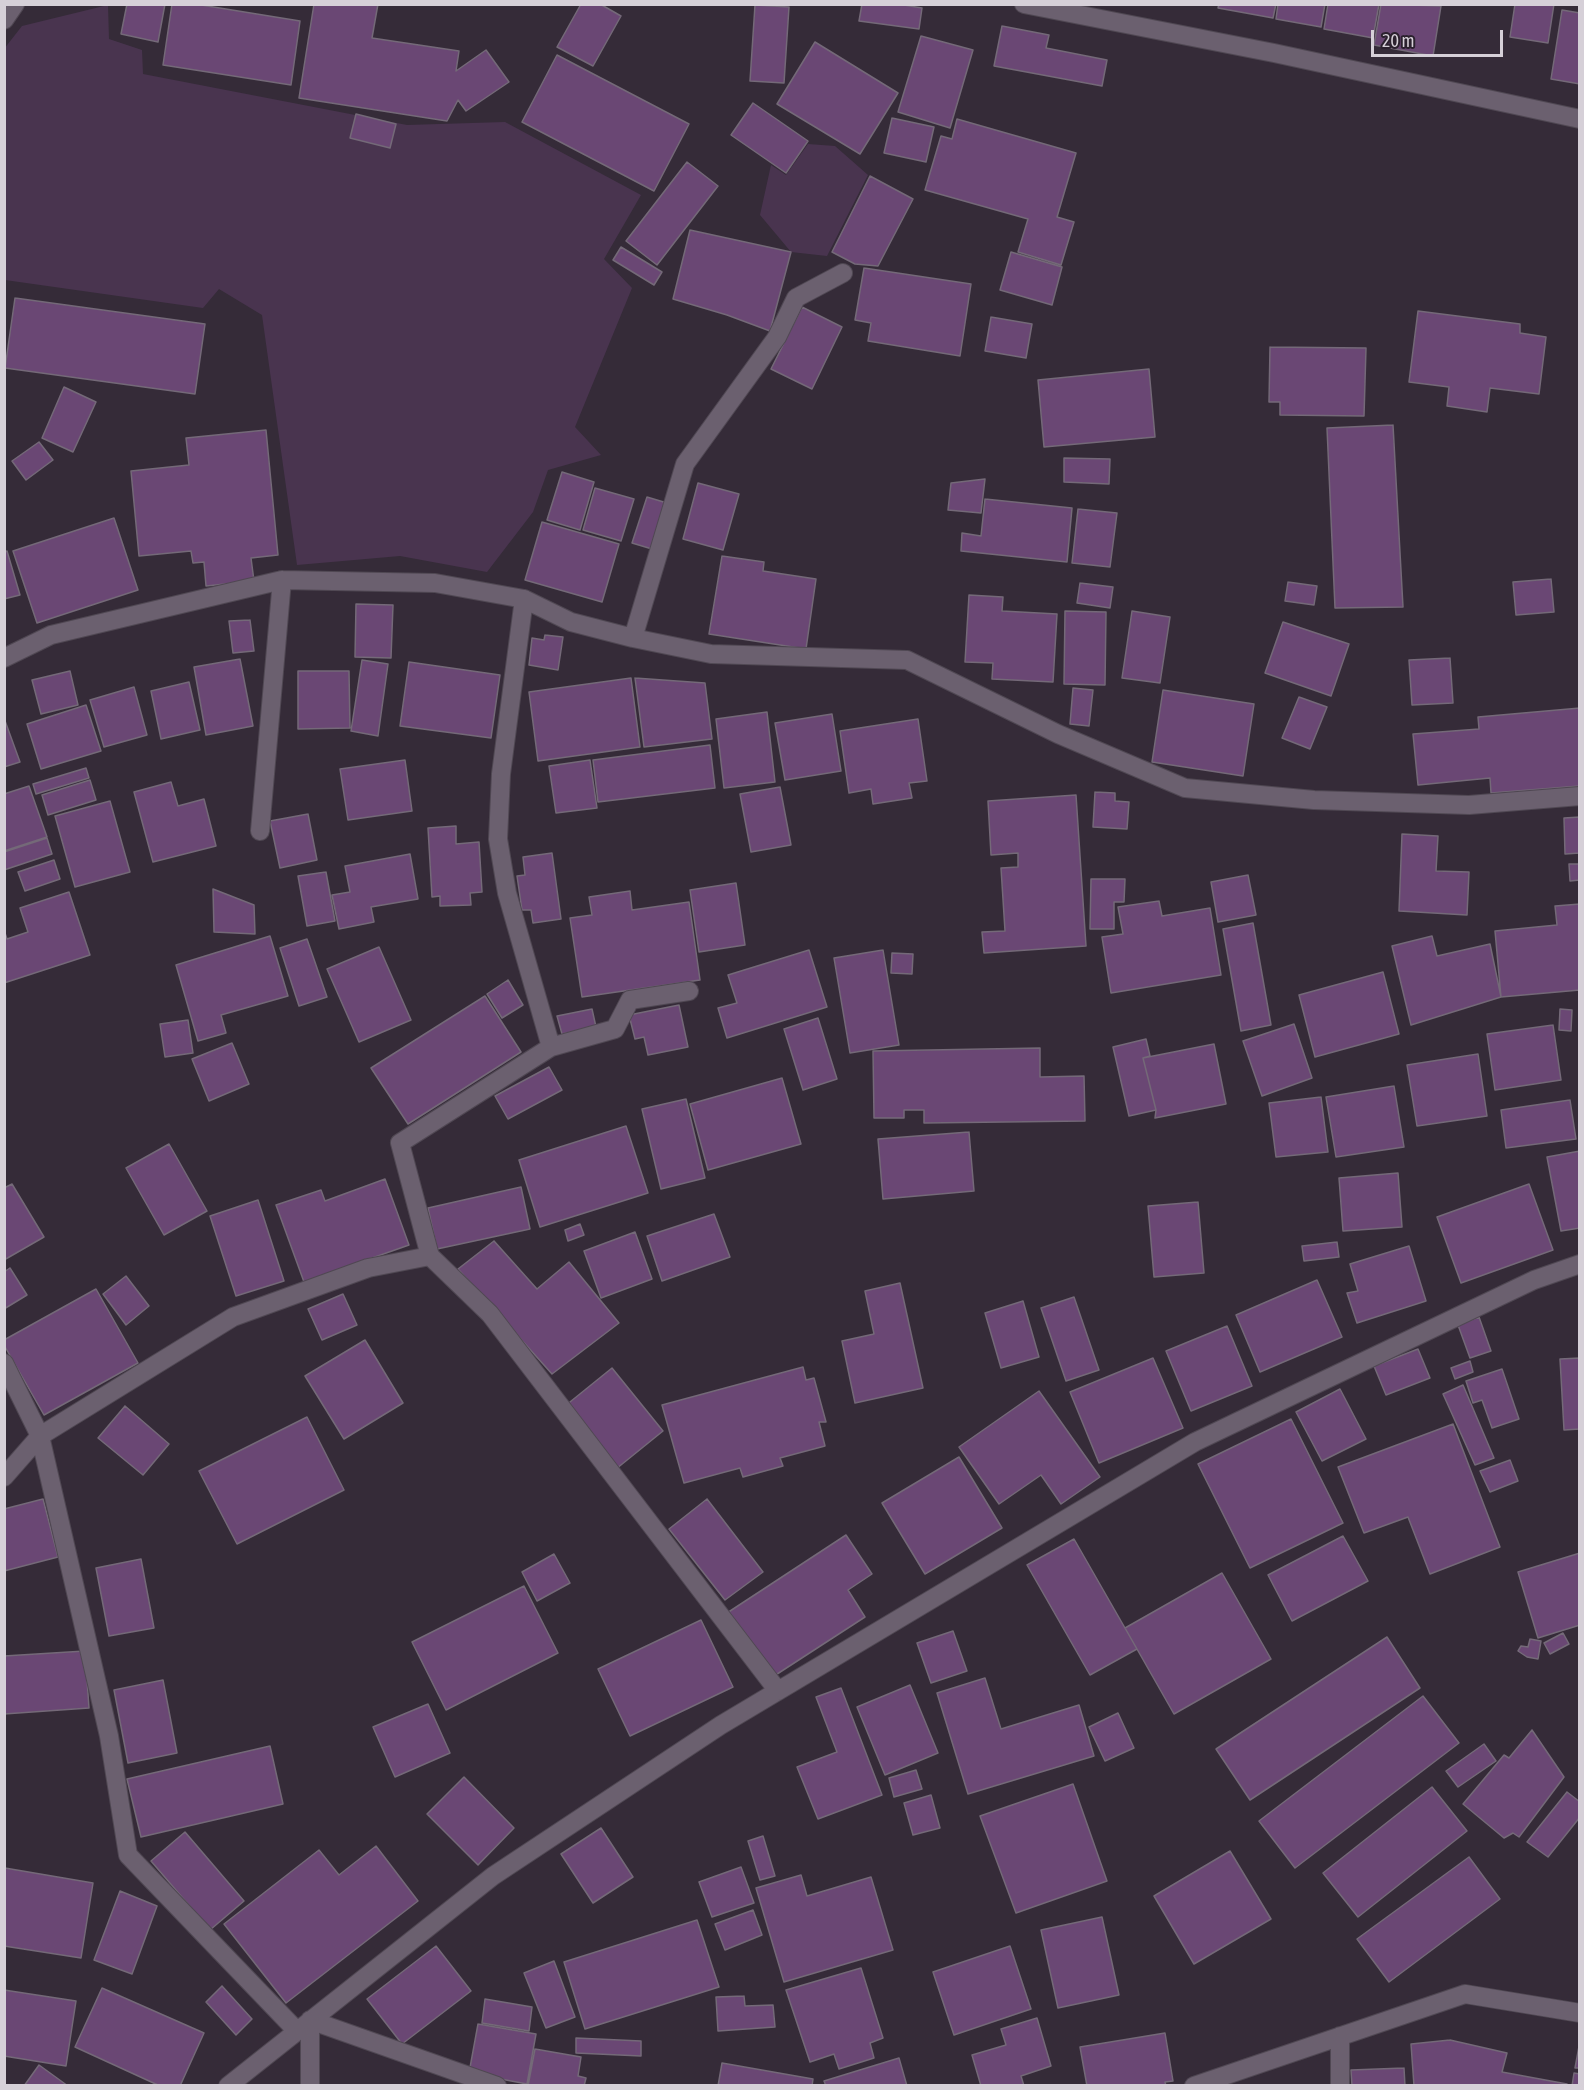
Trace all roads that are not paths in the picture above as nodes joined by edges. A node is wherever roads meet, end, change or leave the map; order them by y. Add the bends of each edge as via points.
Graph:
1 (15, 4) edge
2 (1024, 4) edge
3 (4, 20) edge
4 (1580, 119) edge
5 (843, 273) dead end
6 (282, 580) junction
7 (524, 599) junction
8 (633, 638) junction
9 (4, 658) edge
10 (1580, 796) edge
11 (260, 831) dead end
12 (689, 991) dead end
13 (551, 1047) junction
14 (430, 1256) junction
15 (1580, 1264) edge
16 (4, 1363) edge
17 (40, 1436) junction
18 (4, 1477) edge
19 (778, 1691) junction
20 (1580, 2013) edge
21 (303, 2025) junction
22 (1340, 2036) junction
23 (228, 2085) edge
24 (310, 2085) edge
25 (497, 2085) edge
26 (1194, 2085) edge
27 (1341, 2085) edge

1 - 3 street
2 - 4 street
5 - 8 street via 796,298 777,337 685,464
6 - 7 street via 435,583
6 - 9 street via 51,635
6 - 11 street
7 - 8 street via 571,622
7 - 13 street via 501,774 498,839 507,893
8 - 10 street via 711,654 908,660 1058,734 1185,788 1314,800 1469,805
12 - 13 street via 630,1000 615,1029
13 - 14 street via 400,1143
14 - 17 street via 368,1268 233,1317
14 - 19 street via 490,1314
15 - 19 street via 1534,1280 1195,1442
16 - 17 street
17 - 18 street
17 - 21 street via 109,1736 128,1855
19 - 21 street via 493,1876
20 - 22 street via 1465,1994
21 - 23 street
21 - 24 street
21 - 25 street
22 - 26 street
22 - 27 street

